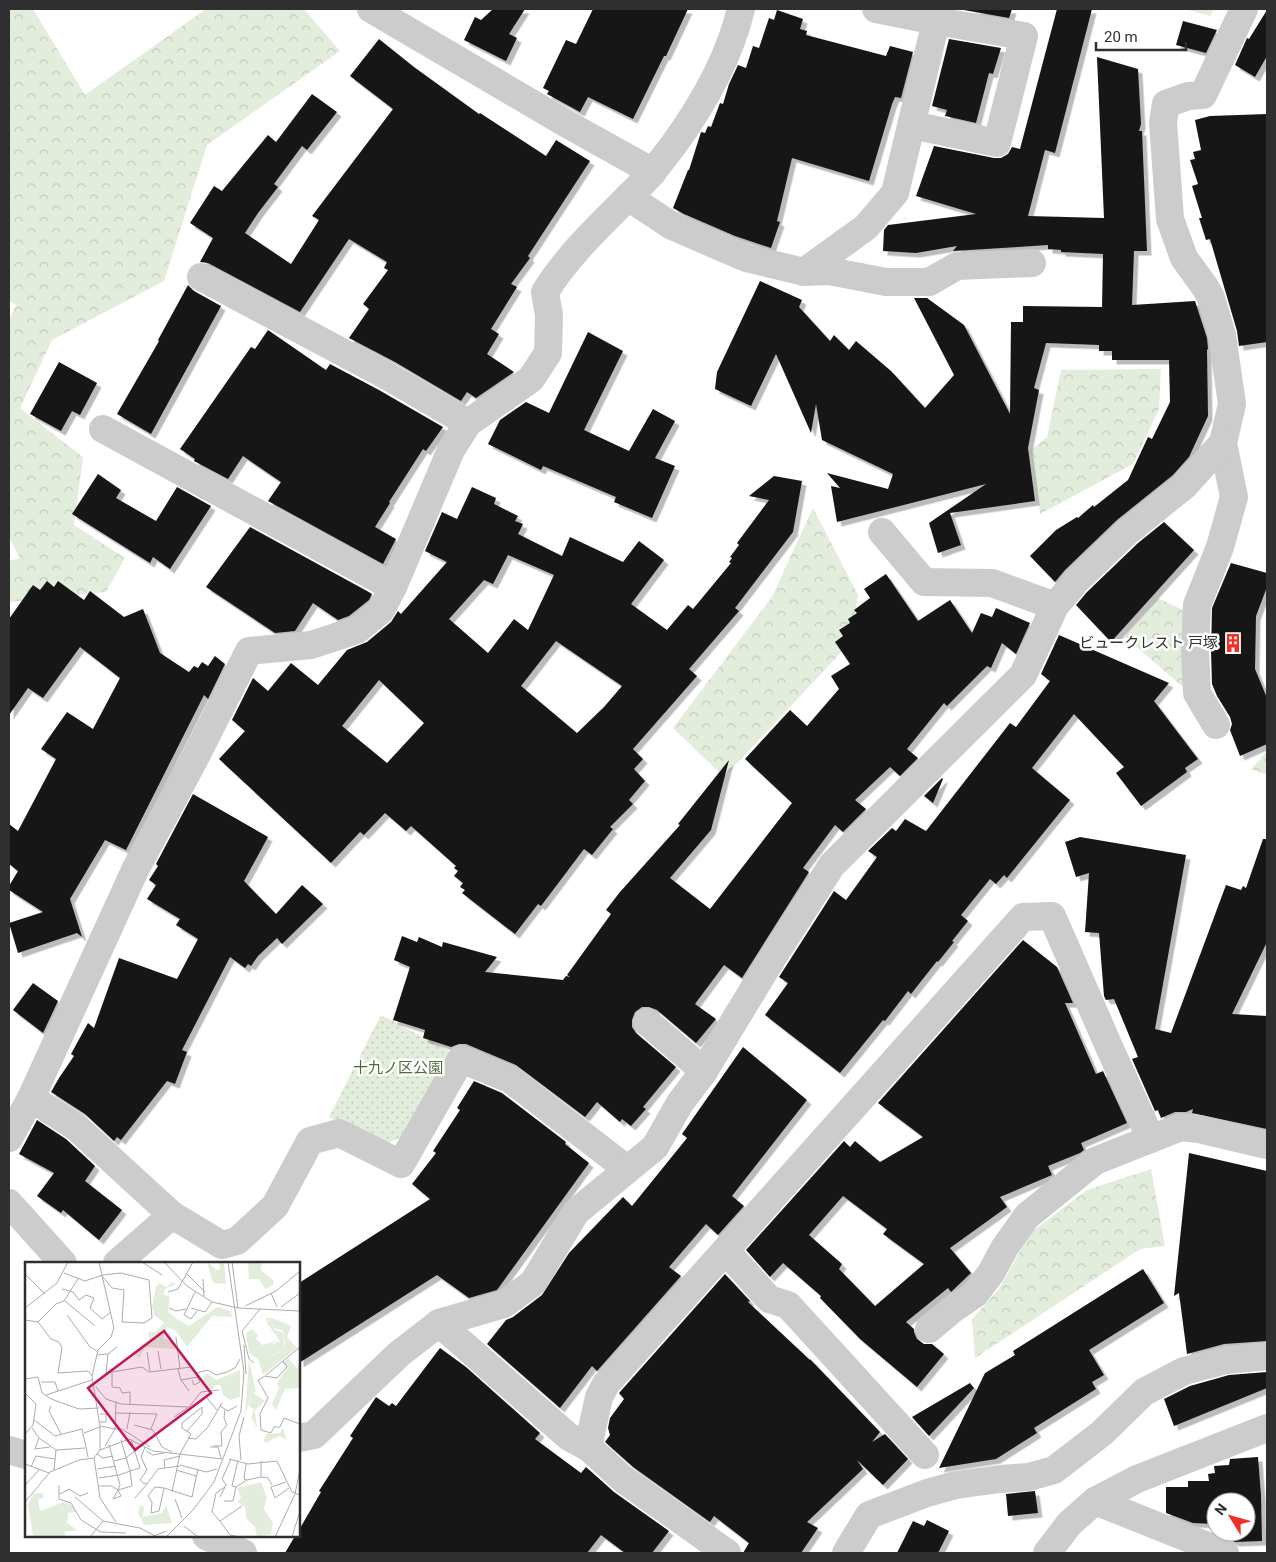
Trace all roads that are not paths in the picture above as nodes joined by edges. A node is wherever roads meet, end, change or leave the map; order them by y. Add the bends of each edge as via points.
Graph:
1 (371, 9) edge
2 (741, 9) edge
3 (876, 9) edge
4 (1244, 9) edge
5 (936, 21) junction
6 (912, 125) junction
7 (653, 172) junction
8 (628, 197) junction
9 (1032, 263) dead end
10 (804, 272) junction
11 (201, 277) dead end
12 (468, 423) junction
13 (103, 429) dead end
14 (1223, 443) junction
15 (882, 532) dead end
16 (393, 587) junction
17 (1055, 606) junction
18 (1216, 725) dead end
19 (647, 1022) dead end
20 (704, 1072) junction
21 (31, 1098) junction
22 (9, 1138) edge
23 (1151, 1139) junction
24 (1267, 1145) edge
25 (628, 1169) junction
26 (9, 1203) edge
27 (172, 1215) junction
28 (726, 1251) junction
29 (62, 1262) edge
30 (118, 1262) edge
31 (439, 1323) junction
32 (929, 1329) dead end
33 (1267, 1356) edge
34 (1267, 1428) edge
35 (300, 1438) edge
36 (588, 1447) junction
37 (9, 1450) edge
38 (25, 1455) edge
39 (925, 1455) dead end
40 (1096, 1501) junction
41 (208, 1537) edge
42 (242, 1553) edge
43 (726, 1553) edge
44 (846, 1553) edge
45 (1047, 1553) edge
46 (1225, 1553) edge

1 - 7 street
2 - 7 street via 736,32 692,120
3 - 5 street
4 - 14 street via 1203,95 1188,96 1166,104 1163,122 1170,219 1184,258 1211,298 1222,335 1232,404
5 - 6 street
5 - 6 street via 1024,36 997,143
6 - 10 street via 895,193 866,227
7 - 8 street
8 - 10 street via 672,226 738,255
8 - 12 street via 558,271 544,292 549,315 548,354 531,379
9 - 10 street via 957,266 929,282 886,282 828,271
11 - 12 street
12 - 16 street via 451,450
13 - 16 street
14 - 17 street via 1184,486 1128,531
14 - 18 street via 1234,497 1220,547 1197,605 1195,652 1197,693
15 - 17 street via 924,582 992,583
16 - 21 street via 381,610 358,630 311,645 250,651 136,868
17 - 20 street via 1023,675 832,865
19 - 20 street
20 - 25 street via 680,1103 655,1147
21 - 22 street
21 - 27 street via 76,1127
23 - 24 street via 1181,1127
23 - 28 street via 1052,916 1023,917
23 - 32 street via 1095,1161 1027,1216 975,1294
25 - 27 street via 510,1079 461,1059 401,1164 339,1133 310,1141 275,1206 237,1241 222,1245
25 - 31 street via 576,1212 533,1283 504,1304
26 - 29 street
27 - 30 street
28 - 36 street via 606,1384 599,1397
28 - 39 street via 769,1299 788,1305
31 - 35 street via 398,1354 314,1435
31 - 36 street via 570,1437
33 - 44 street via 1226,1360 1184,1371 1144,1392 1102,1433 1054,1470 1029,1477 956,1485 869,1515
34 - 40 street via 1137,1479
36 - 43 street via 623,1479
37 - 38 street
40 - 45 street via 1069,1524
40 - 46 street
41 - 42 street

